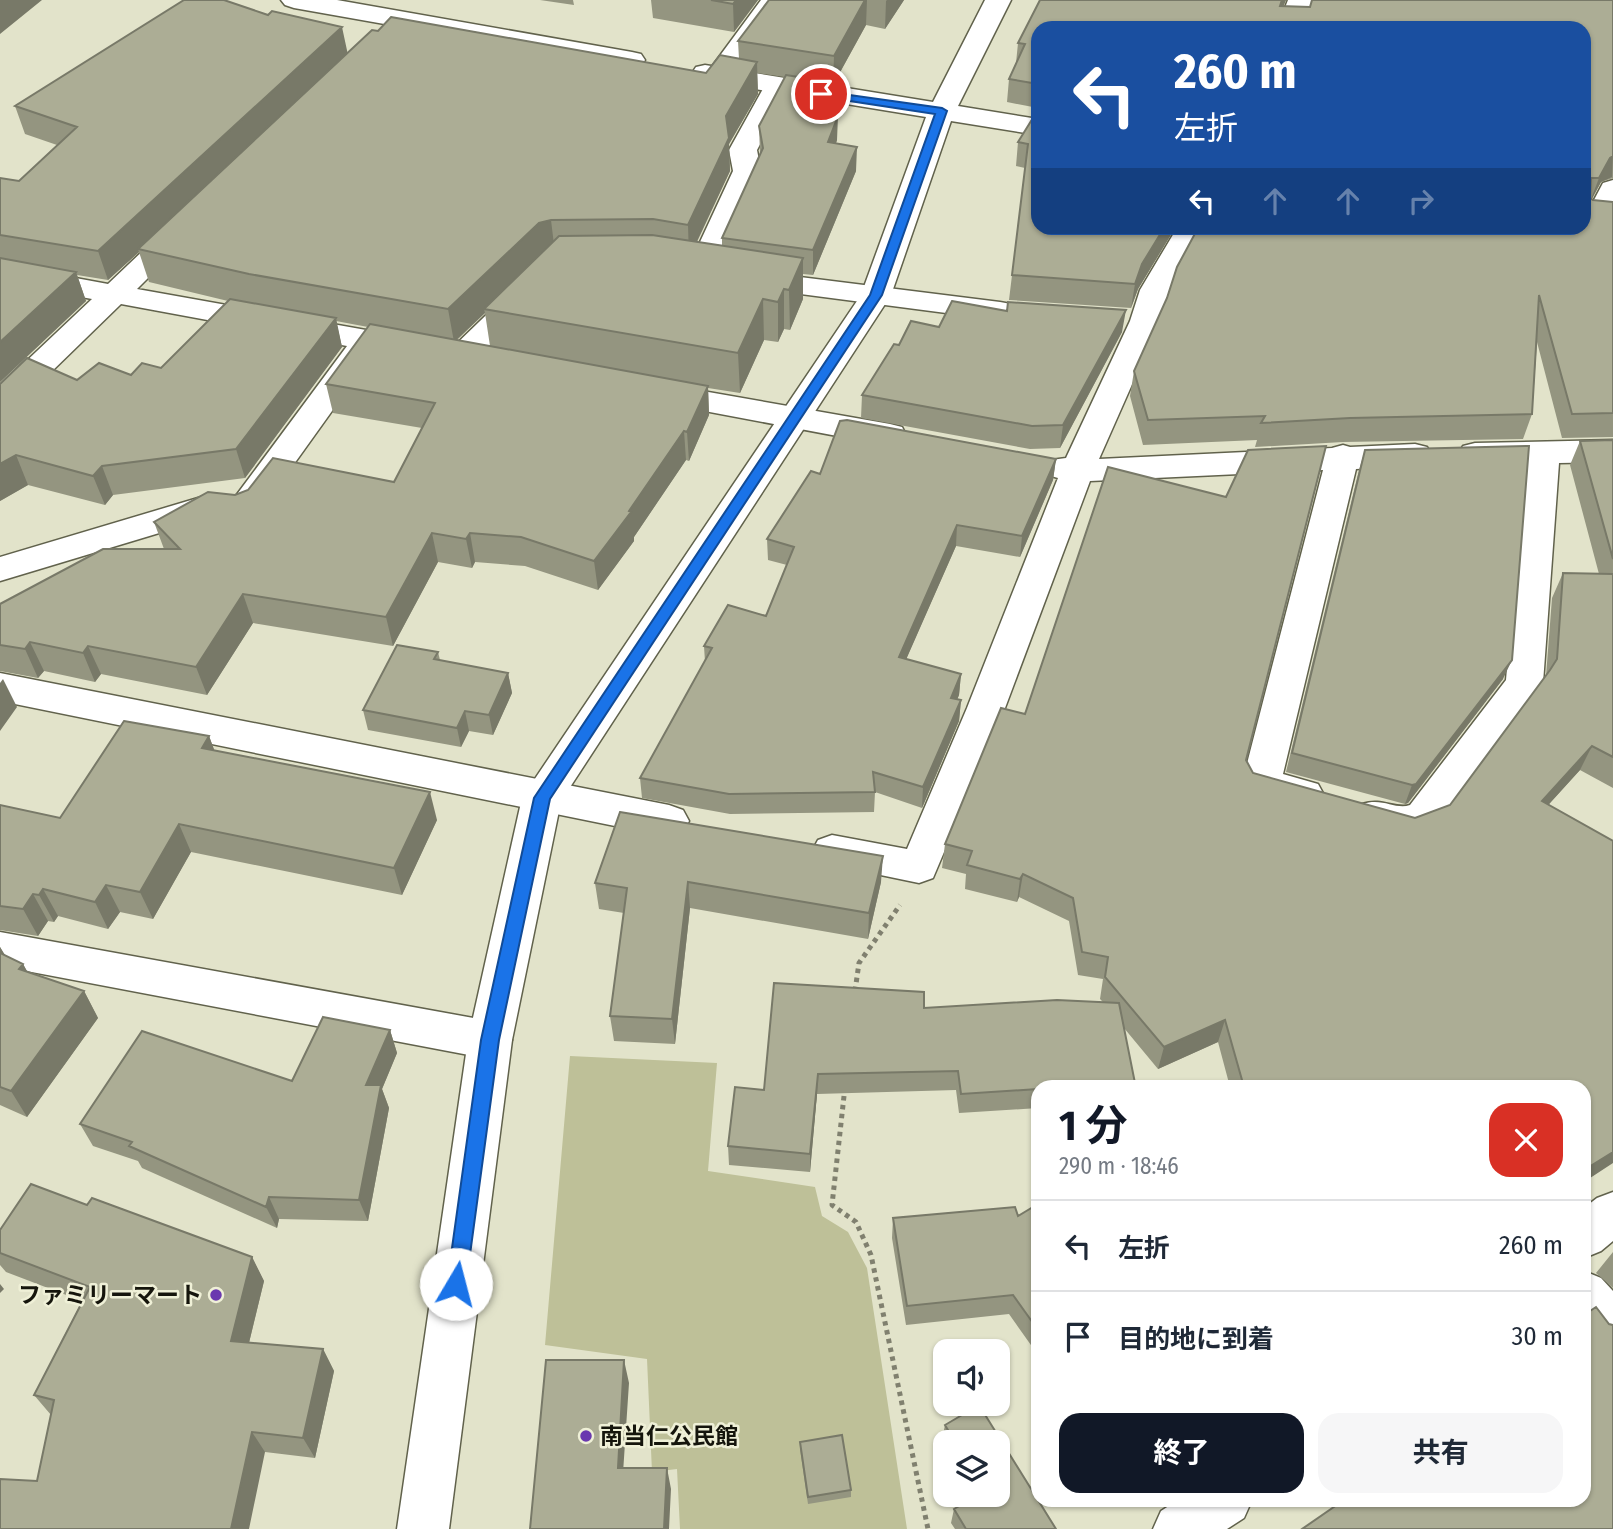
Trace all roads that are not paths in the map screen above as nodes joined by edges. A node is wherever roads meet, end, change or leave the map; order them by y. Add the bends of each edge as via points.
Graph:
1 (293, 0) edge
2 (774, 0) edge
3 (998, 0) edge
4 (1301, 0) edge
5 (1293, 21) edge
6 (650, 63) edge
7 (677, 68) edge
8 (718, 76) junction
9 (776, 87) junction
10 (942, 111) junction
11 (1031, 126) edge
12 (1613, 189) edge
13 (204, 208) edge
14 (1599, 215) edge
15 (1188, 235) edge
16 (0, 273) edge
17 (545, 274) edge
18 (114, 294) junction
19 (876, 295) junction
20 (1023, 314) edge
21 (367, 340) junction
22 (460, 358) junction
23 (500, 365) edge
24 (631, 388) edge
25 (0, 404) edge
26 (797, 417) junction
27 (917, 440) edge
28 (1613, 451) edge
29 (1543, 452) junction
30 (1342, 456) junction
31 (1037, 463) edge
32 (1077, 471) junction
33 (0, 569) edge
34 (0, 687) edge
35 (542, 798) junction
36 (706, 828) edge
37 (799, 845) edge
38 (0, 949) edge
39 (490, 1040) junction
40 (1613, 1213) edge
41 (1591, 1230) edge
42 (1591, 1301) edge
43 (1613, 1325) edge
44 (1215, 1507) edge
45 (423, 1529) edge
46 (1180, 1529) edge

1 - 6 street via 394,29
2 - 8 street
3 - 10 street
4 - 5 street
7 - 8 street
8 - 9 street
9 - 10 street
9 - 19 street via 743,150 747,171 690,268 803,288
10 - 11 street
10 - 19 street
12 - 14 street
13 - 18 street
15 - 32 street via 1132,321
16 - 18 street
17 - 22 street
18 - 21 street
18 - 25 street
19 - 20 street
19 - 26 street
21 - 22 street
21 - 33 street via 244,509 208,506
22 - 23 street
24 - 26 street
26 - 27 street
26 - 35 street
28 - 29 street
29 - 30 street
29 - 30 street via 1524,684 1424,816 1406,823 1261,783
30 - 32 street
31 - 32 street
32 - 37 street via 919,867
34 - 35 street
35 - 36 street
35 - 39 street
38 - 39 street
39 - 45 street
40 - 41 street
42 - 43 street
44 - 46 street

